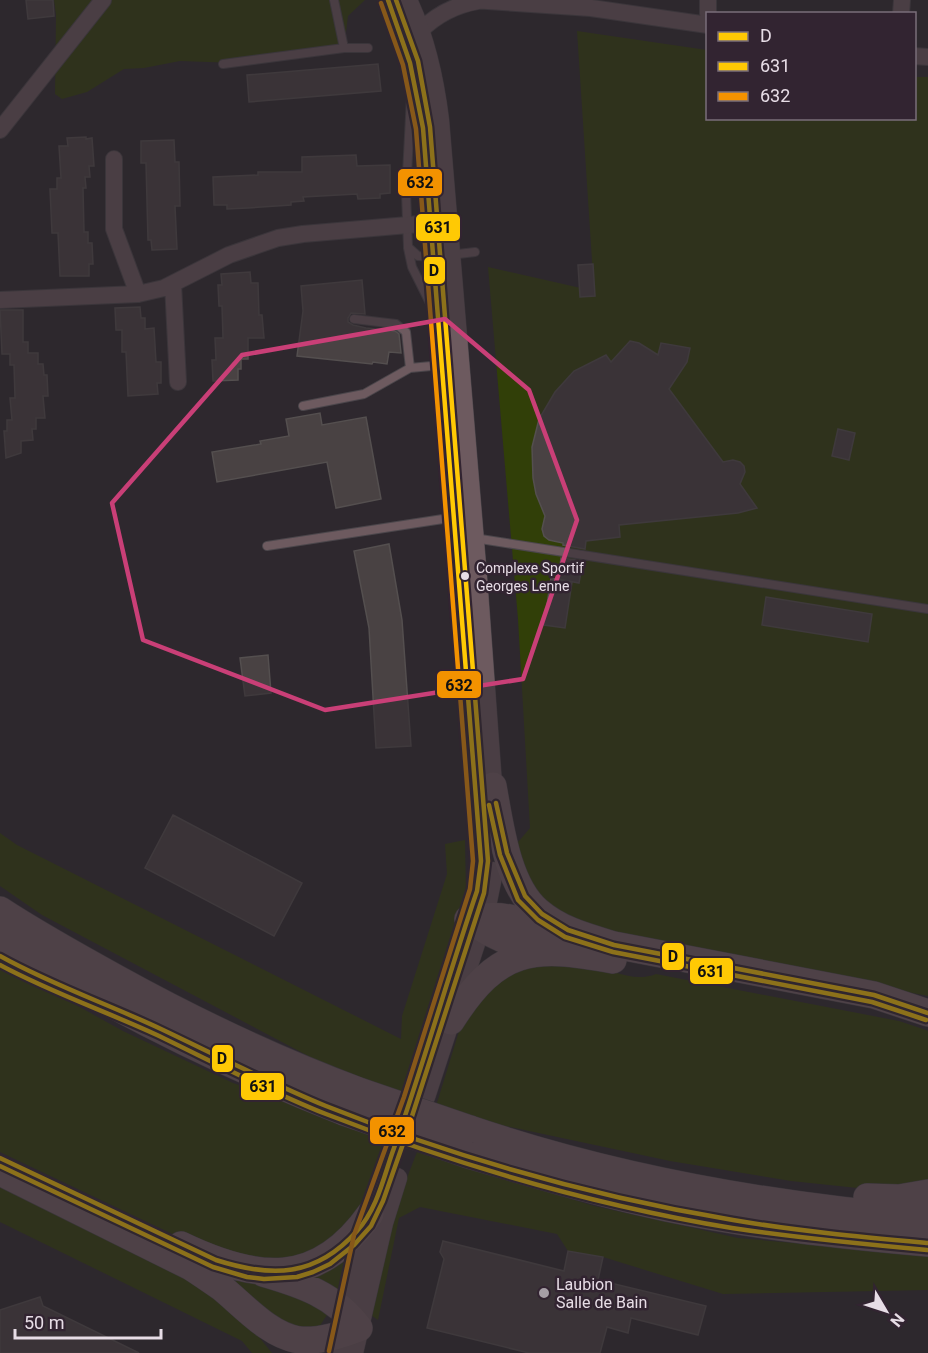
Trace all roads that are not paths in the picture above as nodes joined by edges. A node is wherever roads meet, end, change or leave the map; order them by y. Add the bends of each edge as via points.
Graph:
1 (103, 0) edge
2 (334, 0) edge
3 (388, 0) edge
4 (407, 0) edge
5 (473, 0) edge
6 (478, 1) edge
7 (505, 1) edge
8 (706, 25) edge
9 (420, 31) junction
10 (344, 48) junction
11 (368, 48) dead end
12 (223, 64) dead end
13 (412, 64) junction
14 (0, 130) edge
15 (114, 159) dead end
16 (440, 222) junction
17 (407, 225) junction
18 (408, 247) junction
19 (475, 252) dead end
20 (442, 256) junction
21 (173, 284) junction
22 (138, 294) junction
23 (0, 300) edge
24 (439, 318) junction
25 (354, 319) dead end
26 (451, 365) junction
27 (410, 368) junction
28 (178, 382) dead end
29 (303, 406) dead end
30 (463, 516) junction
31 (474, 538) junction
32 (267, 546) dead end
33 (928, 609) edge
34 (493, 786) junction
35 (0, 910) edge
36 (478, 921) junction
37 (0, 939) edge
38 (614, 945) junction
39 (548, 951) junction
40 (0, 956) edge
41 (461, 965) junction
42 (928, 1012) edge
43 (451, 1020) junction
44 (144, 1021) junction
45 (928, 1024) edge
46 (352, 1101) junction
47 (469, 1142) junction
48 (0, 1158) edge
49 (0, 1172) edge
50 (716, 1192) junction
51 (928, 1193) edge
52 (370, 1214) junction
53 (928, 1219) edge
54 (928, 1243) edge
55 (263, 1273) junction
56 (246, 1309) junction
57 (346, 1336) edge
58 (279, 1353) edge

1 - 14 street
2 - 10 lane
3 - 13 street
4 - 9 street
5 - 6 street
6 - 7 street
6 - 9 street via 444,12
7 - 8 street via 591,8
9 - 16 street via 437,106
10 - 11 lane
10 - 12 lane
13 - 16 street
13 - 17 lane
15 - 22 street via 114,229
16 - 17 street
16 - 20 street
17 - 18 lane
17 - 21 street via 278,238 229,255
18 - 20 lane via 418,256
18 - 24 lane via 412,267
19 - 20 lane
20 - 24 street
20 - 26 street
21 - 22 street
21 - 28 street
22 - 23 street
24 - 26 street
25 - 27 lane via 396,324 406,332
26 - 27 lane
26 - 30 street
27 - 29 lane via 364,394
30 - 31 street
30 - 32 lane
30 - 36 street via 481,861
31 - 33 lane
31 - 34 street
34 - 36 street via 490,892
34 - 38 highway via 507,853 530,903 559,926
35 - 46 highway via 74,955
36 - 38 highway via 507,917 574,940
36 - 39 highway via 509,943
36 - 41 street
37 - 44 highway
38 - 42 highway via 874,995
39 - 43 highway via 516,958 491,972
39 - 45 highway via 876,1008
40 - 44 highway via 45,980
41 - 43 street
41 - 52 street
43 - 57 street
44 - 46 highway via 277,1085
46 - 47 highway, bridge
47 - 50 highway
47 - 54 highway via 557,1181 675,1210 812,1232
48 - 55 highway via 186,1248
49 - 56 highway via 191,1267
50 - 51 highway via 884,1198
50 - 53 highway
52 - 55 highway via 349,1239 324,1258 288,1272
52 - 57 street via 358,1248
55 - 57 highway via 328,1298
56 - 57 highway via 274,1330 296,1339
56 - 58 highway

